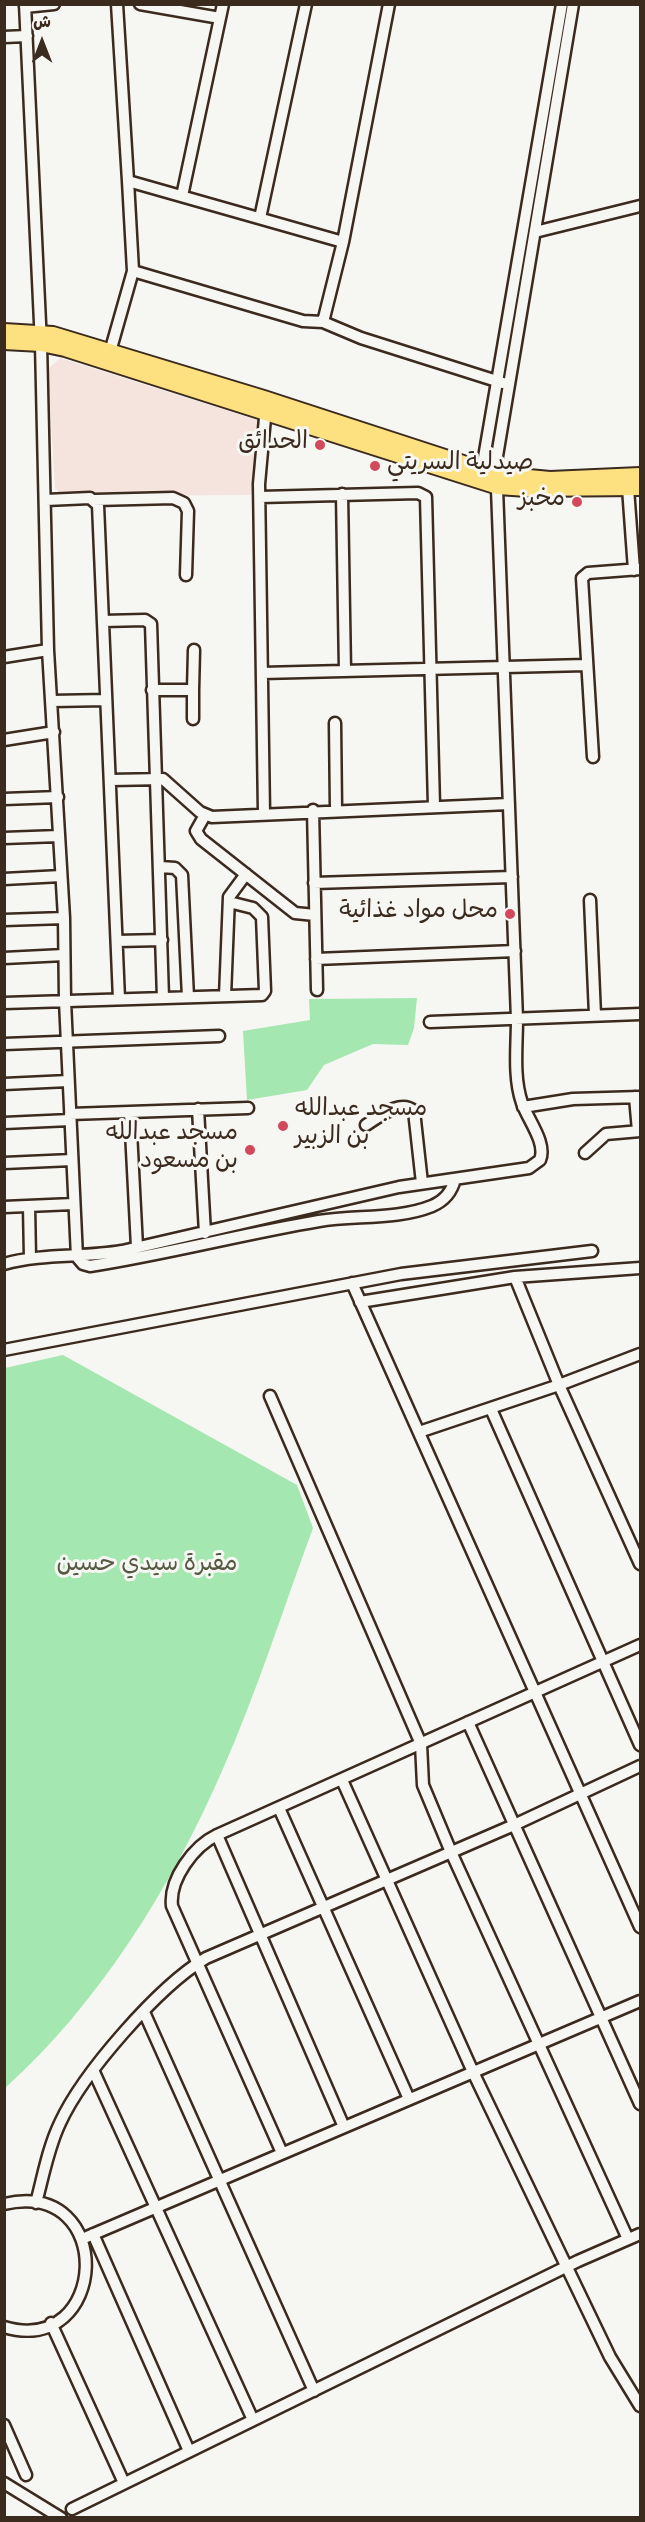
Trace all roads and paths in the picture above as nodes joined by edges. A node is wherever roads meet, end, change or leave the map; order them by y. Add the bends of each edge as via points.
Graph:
1 (54, 4) edge
2 (117, 4) edge
3 (141, 4) edge
4 (223, 4) edge
5 (306, 4) edge
6 (389, 4) edge
7 (562, 4) edge
8 (573, 4) edge
9 (25, 6) edge
10 (220, 18) junction
11 (27, 36) junction
12 (4, 37) edge
13 (128, 181) junction
14 (182, 196) junction
15 (640, 206) edge
16 (260, 218) junction
17 (535, 232) junction
18 (344, 242) junction
19 (133, 271) junction
20 (323, 322) junction
21 (4, 331) edge
22 (40, 338) junction
23 (4, 342) edge
24 (110, 352) junction
25 (504, 383) junction
26 (265, 405) junction
27 (482, 469) junction
28 (640, 475) edge
29 (497, 480) junction
30 (634, 488) edge
31 (342, 494) junction
32 (260, 497) junction
33 (46, 500) junction
34 (95, 500) junction
35 (637, 569) edge
36 (186, 575) dead end
37 (103, 621) junction
38 (48, 650) junction
39 (194, 650) dead end
40 (4, 657) edge
41 (586, 665) junction
42 (503, 667) junction
43 (431, 669) junction
44 (345, 671) junction
45 (262, 673) junction
46 (152, 690) junction
47 (194, 690) junction
48 (106, 700) junction
49 (52, 701) junction
50 (193, 719) dead end
51 (335, 723) dead end
52 (54, 732) junction
53 (4, 740) edge
54 (593, 757) dead end
55 (155, 779) junction
56 (111, 780) junction
57 (58, 797) junction
58 (4, 799) edge
59 (510, 804) junction
60 (434, 806) junction
61 (336, 809) junction
62 (313, 810) junction
63 (264, 813) junction
64 (205, 815) junction
65 (59, 836) junction
66 (4, 838) edge
67 (160, 867) junction
68 (246, 874) junction
69 (61, 876) junction
70 (512, 877) junction
71 (4, 879) edge
72 (314, 883) junction
73 (590, 900) dead end
74 (229, 902) junction
75 (315, 915) junction
76 (64, 918) junction
77 (4, 920) edge
78 (162, 940) junction
79 (117, 941) junction
80 (515, 951) junction
81 (64, 955) junction
82 (4, 958) edge
83 (316, 959) junction
84 (317, 990) dead end
85 (225, 996) junction
86 (188, 997) junction
87 (163, 998) junction
88 (119, 999) junction
89 (65, 1001) junction
90 (4, 1003) edge
91 (640, 1014) edge
92 (595, 1016) junction
93 (518, 1019) junction
94 (430, 1022) dead end
95 (219, 1036) dead end
96 (67, 1042) junction
97 (4, 1044) edge
98 (68, 1081) junction
99 (4, 1084) edge
100 (638, 1097) edge
101 (523, 1107) junction
102 (248, 1108) dead end
103 (198, 1109) junction
104 (130, 1112) junction
105 (70, 1117) junction
106 (4, 1123) edge
107 (366, 1125) dead end
108 (639, 1131) edge
109 (585, 1153) dead end
110 (72, 1160) junction
111 (4, 1163) edge
112 (455, 1179) junction
113 (422, 1183) junction
114 (74, 1204) junction
115 (29, 1206) junction
116 (4, 1207) edge
117 (204, 1233) junction
118 (137, 1247) junction
119 (592, 1251) dead end
120 (77, 1257) junction
121 (30, 1258) junction
122 (483, 1262) junction
123 (4, 1264) edge
124 (640, 1268) edge
125 (515, 1277) junction
126 (492, 1281) junction
127 (352, 1283) junction
128 (360, 1302) junction
129 (4, 1350) edge
130 (640, 1357) edge
131 (559, 1385) junction
132 (270, 1396) dead end
133 (491, 1409) junction
134 (419, 1432) junction
135 (640, 1564) edge
136 (640, 1645) edge
137 (604, 1661) junction
138 (535, 1692) junction
139 (468, 1722) junction
140 (421, 1744) junction
141 (640, 1745) edge
142 (640, 1766) edge
143 (342, 1780) junction
144 (580, 1793) junction
145 (279, 1808) junction
146 (514, 1825) junction
147 (217, 1835) junction
148 (451, 1852) junction
149 (387, 1879) junction
150 (323, 1907) junction
151 (640, 1927) edge
152 (259, 1935) junction
153 (196, 1964) junction
154 (640, 2001) edge
155 (144, 2012) junction
156 (601, 2018) junction
157 (538, 2044) junction
158 (94, 2072) junction
159 (472, 2072) junction
160 (410, 2099) junction
161 (640, 2104) edge
162 (345, 2127) junction
163 (282, 2153) junction
164 (219, 2180) junction
165 (36, 2203) junction
166 (4, 2204) edge
167 (156, 2207) junction
168 (93, 2234) junction
169 (640, 2234) edge
170 (82, 2239) junction
171 (628, 2240) junction
172 (566, 2267) junction
173 (51, 2323) junction
174 (4, 2327) edge
175 (314, 2391) junction
176 (640, 2406) edge
177 (253, 2420) junction
178 (4, 2425) edge
179 (189, 2451) junction
180 (26, 2475) dead end
181 (4, 2483) edge
182 (124, 2483) junction
183 (72, 2509) dead end
184 (61, 2517) edge

1 - 9 street
2 - 13 street
3 - 10 street
4 - 10 street
5 - 16 street
6 - 18 street
7 - 25 street
8 - 17 street
9 - 11 street
10 - 14 street
11 - 12 street
11 - 22 street
13 - 14 street
13 - 19 street
14 - 16 street
15 - 17 street
16 - 18 street
17 - 25 street
18 - 20 street
19 - 20 street via 303,321
19 - 24 street
20 - 25 street via 361,338
21 - 22 main road
22 - 23 main road
22 - 24 main road
22 - 26 main road
22 - 33 street
24 - 26 main road
25 - 27 street
25 - 29 street
26 - 27 main road
26 - 29 main road
26 - 32 street
27 - 29 main road
28 - 29 main road
29 - 30 main road via 526,489
29 - 42 street
30 - 35 street
31 - 32 street
31 - 43 street via 418,493 426,497
31 - 44 street
32 - 45 street
33 - 34 street
33 - 38 street
34 - 36 street via 172,498 184,503 188,511
34 - 37 street via 99,510
35 - 41 street via 583,575
37 - 46 street via 149,621
37 - 48 street
38 - 40 street
38 - 49 street
39 - 47 street
41 - 42 street
41 - 54 street
42 - 43 street
42 - 59 street
43 - 44 street
43 - 60 street
44 - 45 street
45 - 63 street
46 - 47 street
46 - 55 street
47 - 50 street
48 - 49 street
48 - 56 street
49 - 52 street
51 - 61 street
52 - 53 street
52 - 57 street
55 - 56 street
55 - 64 street via 169,782
55 - 67 street
56 - 79 street
57 - 58 street
57 - 65 street
59 - 60 street
59 - 70 street
60 - 61 street
61 - 62 street
62 - 63 street
62 - 72 street
63 - 64 street
64 - 68 street via 197,826 198,835
65 - 66 street
65 - 69 street
67 - 78 street
67 - 86 street via 175,868 182,875
68 - 74 street
68 - 75 street via 295,913
69 - 71 street
69 - 76 street
70 - 72 street
70 - 80 street
72 - 75 street
73 - 92 street
74 - 85 street
74 - 85 street via 253,908 262,917 265,991 260,995
75 - 83 street
76 - 77 street
76 - 81 street
78 - 79 street
78 - 87 street
79 - 88 street
80 - 83 street
80 - 93 street
81 - 82 street
81 - 89 street
83 - 84 street
85 - 86 street
86 - 87 street
87 - 88 street
88 - 89 street
89 - 90 street
89 - 96 street
91 - 92 street
92 - 93 street
93 - 94 street
93 - 101 street via 517,1082
95 - 96 street
96 - 97 street
96 - 98 street
98 - 99 street
98 - 105 street
100 - 101 street via 573,1099
100 - 108 street
101 - 112 street via 541,1147 537,1164
102 - 103 street
103 - 104 street
103 - 117 street
104 - 105 street
104 - 118 street
105 - 106 street
105 - 110 street
107 - 113 street via 400,1106 414,1111
108 - 109 street via 606,1134
110 - 111 street
110 - 114 street
112 - 113 street
112 - 120 street via 442,1201 408,1213 319,1221 90,1266
113 - 117 street
114 - 115 street
114 - 120 street
115 - 116 street
115 - 121 street
117 - 118 street
118 - 120 street
119 - 122 street
120 - 121 street
121 - 123 street
122 - 126 street
122 - 127 street
124 - 125 street
125 - 126 street
125 - 131 street
126 - 128 street
127 - 128 street
127 - 129 street
128 - 134 street
130 - 131 street
131 - 133 street
131 - 135 street
132 - 140 street
133 - 134 street
133 - 137 street
134 - 138 street
136 - 137 street
137 - 138 street
137 - 141 street
138 - 139 street
138 - 144 street
139 - 140 street
139 - 146 street
140 - 143 street
140 - 148 street via 423,1785
142 - 144 street
143 - 145 street
143 - 149 street
144 - 146 street
144 - 151 street
145 - 147 street
145 - 150 street
146 - 148 street
146 - 156 street
147 - 152 street
147 - 153 street via 195,1851 171,1894 173,1911
148 - 149 street
148 - 157 street
149 - 150 street
149 - 159 street
150 - 152 street
150 - 160 street
152 - 153 street
152 - 162 street
153 - 155 street
153 - 163 street
154 - 156 street
155 - 158 street
155 - 164 street
156 - 157 street
156 - 161 street
157 - 159 street
157 - 171 street
158 - 165 street via 60,2122
158 - 167 street
159 - 160 street
159 - 172 street
160 - 162 street
162 - 163 street
163 - 164 street
164 - 167 street
164 - 175 street
165 - 166 street
165 - 170 street via 63,2216
167 - 168 street
167 - 177 street
168 - 170 street
168 - 179 street
169 - 171 street
170 - 173 street via 88,2263 84,2287 71,2308
171 - 172 street
172 - 175 street
172 - 176 street via 610,2357
173 - 174 street via 30,2329
173 - 182 street
175 - 177 street
177 - 179 street
178 - 180 street
179 - 182 street
181 - 184 street
182 - 183 street

